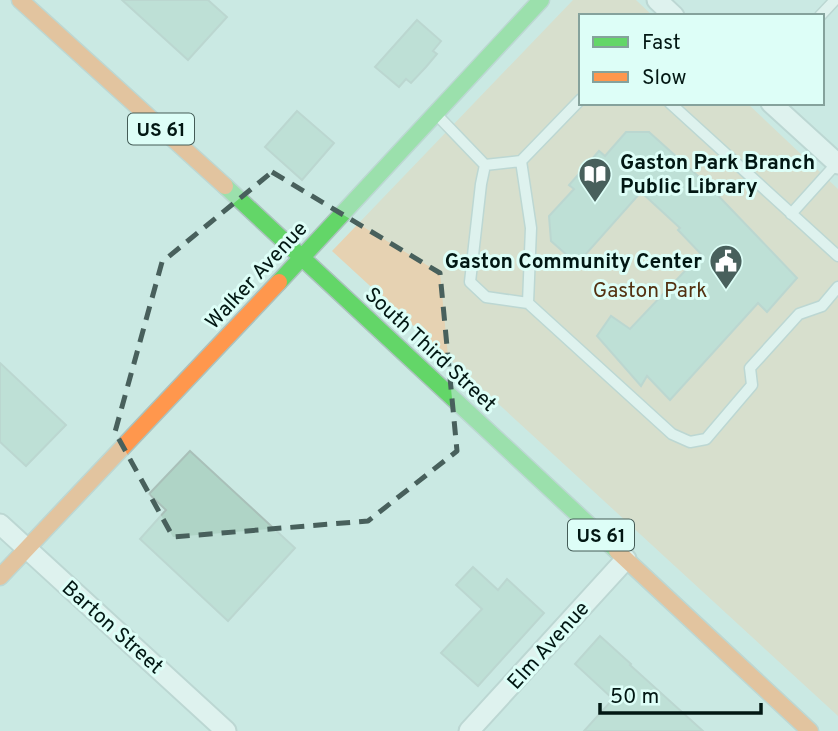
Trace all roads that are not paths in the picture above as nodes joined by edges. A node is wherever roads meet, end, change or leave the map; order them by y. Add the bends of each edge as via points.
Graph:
1 (20, 0) edge
2 (541, 0) edge
3 (657, 0) edge
4 (835, 0) edge
5 (672, 14) edge
6 (822, 14) edge
7 (579, 101) edge
8 (672, 105) edge
9 (773, 105) edge
10 (436, 114) junction
11 (521, 161) junction
12 (837, 163) edge
13 (485, 165) junction
14 (792, 214) junction
15 (838, 256) edge
16 (302, 257) junction
17 (838, 288) edge
18 (528, 303) junction
19 (0, 524) edge
20 (27, 549) junction
21 (626, 559) junction
22 (0, 578) edge
23 (226, 731) edge
24 (469, 731) edge
25 (810, 731) edge

1 - 16 main road, South Third Street / US 61
2 - 10 main road, Walker Avenue
3 - 5 street
4 - 6 lane
7 - 11 lane
8 - 14 lane
9 - 12 street
10 - 13 lane
10 - 16 main road, Walker Avenue
11 - 13 lane
11 - 18 lane via 531,228
12 - 14 lane
13 - 18 lane via 470,282 486,297
14 - 15 lane
16 - 20 main road, Walker Avenue
16 - 21 main road, South Third Street / US 61
17 - 18 lane via 822,306 799,313 750,368 752,385 706,439 690,442 672,434
19 - 20 street, Barton Street
20 - 22 main road, Walker Avenue
20 - 23 street, Barton Street
21 - 24 street, Elm Avenue
21 - 25 main road, South Third Street / US 61

